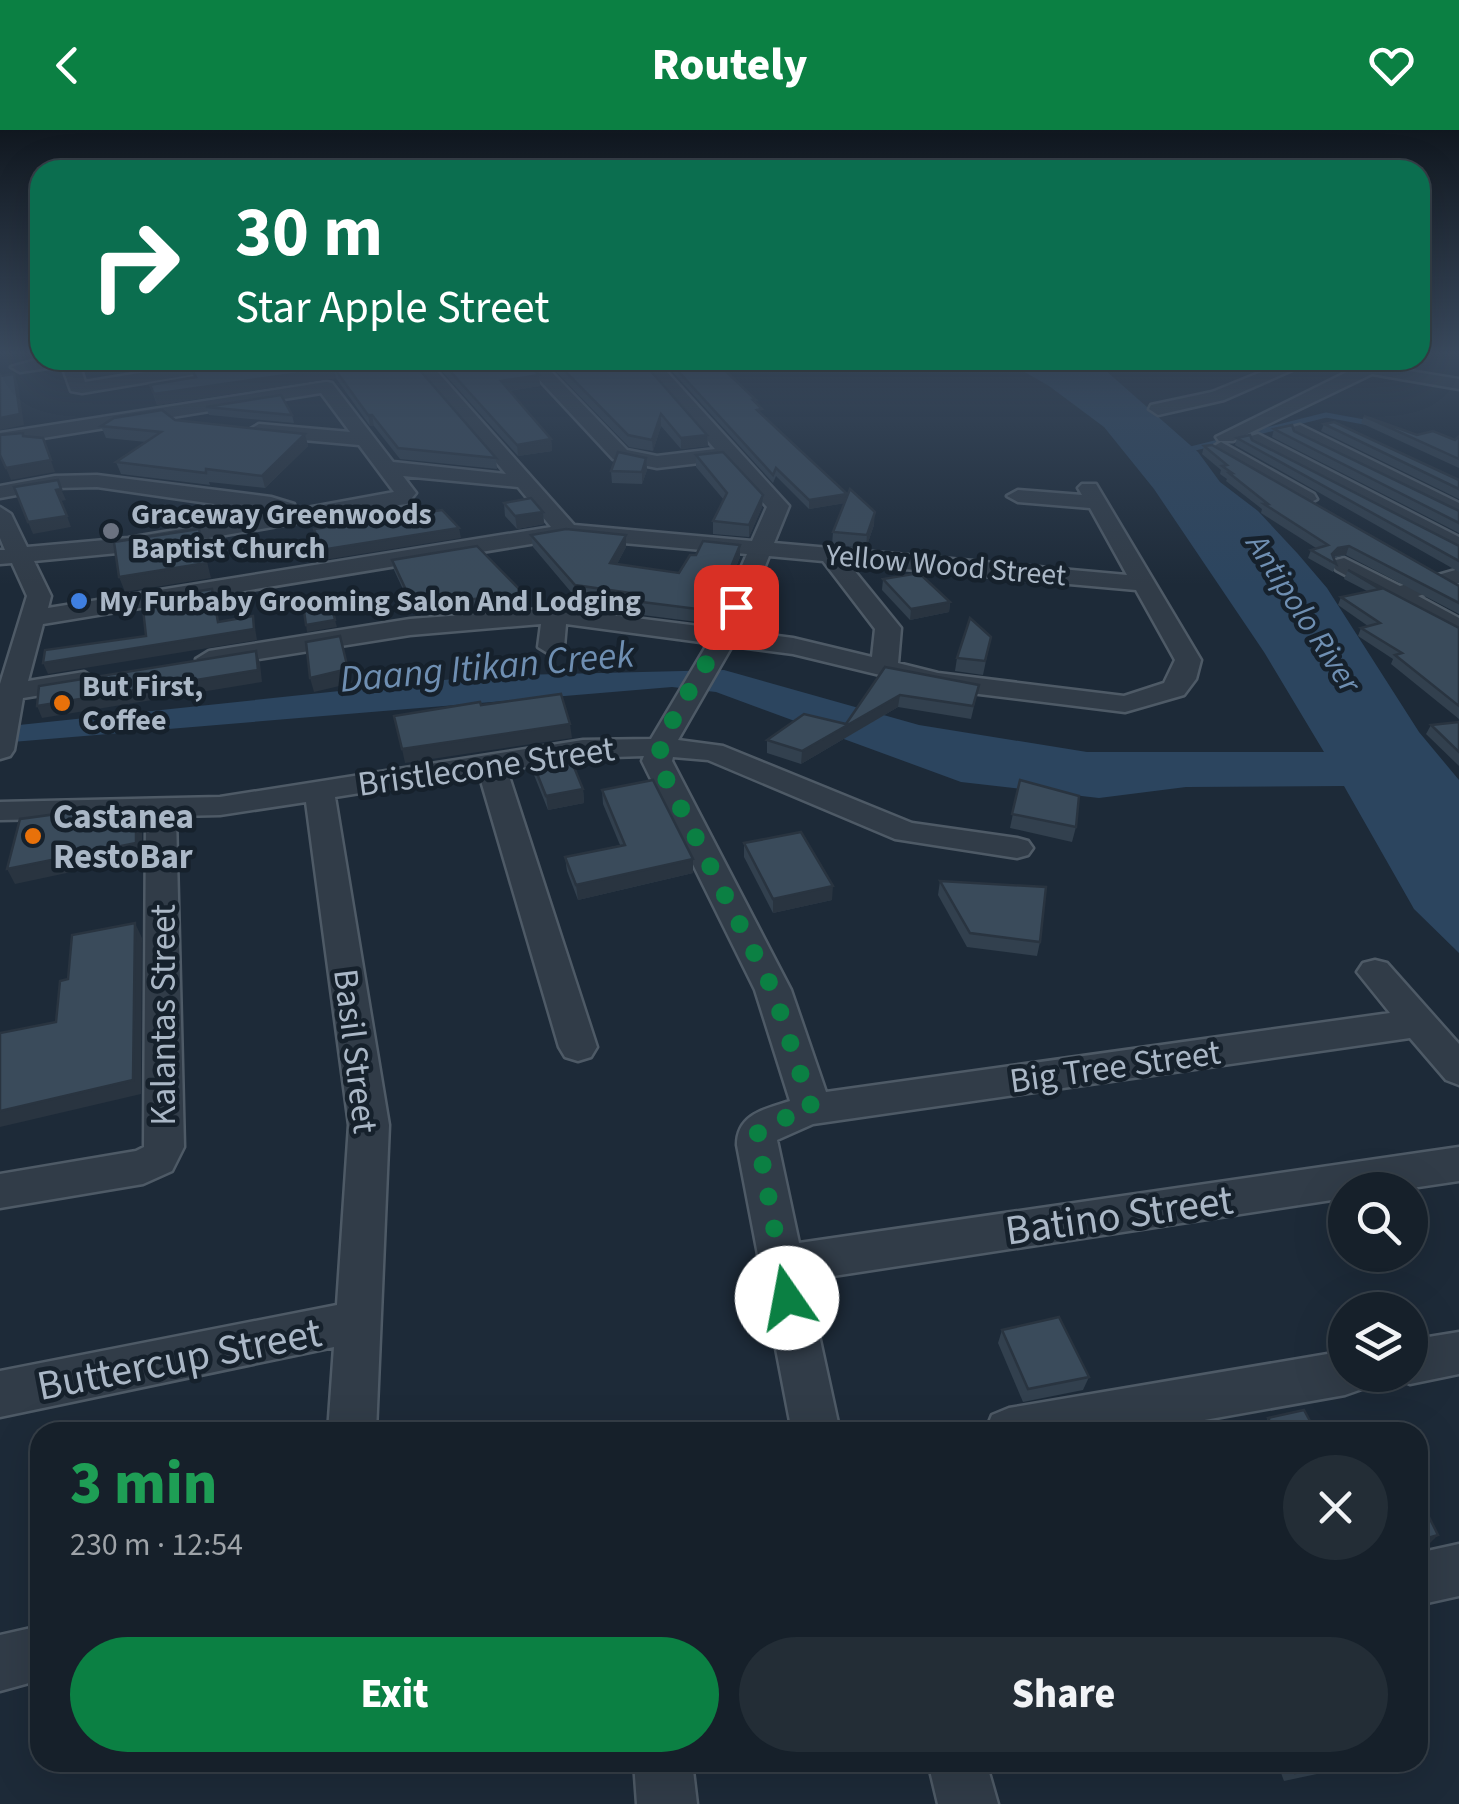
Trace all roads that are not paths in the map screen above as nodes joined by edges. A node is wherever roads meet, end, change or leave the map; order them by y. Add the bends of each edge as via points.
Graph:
1 (57, 429) edge
2 (251, 429) edge
3 (358, 429) edge
4 (479, 429) edge
5 (595, 429) edge
6 (708, 429) edge
7 (1249, 429) edge
8 (1300, 431) edge
9 (0, 439) edge
10 (367, 440) junction
11 (1258, 440) edge
12 (730, 453) junction
13 (388, 468) junction
14 (526, 482) junction
15 (0, 492) edge
16 (1018, 496) dead end
17 (1319, 507) edge
18 (1459, 511) edge
19 (0, 514) edge
20 (300, 514) junction
21 (568, 530) junction
22 (1459, 546) edge
23 (760, 548) junction
24 (829, 554) junction
25 (10, 556) edge
26 (1418, 562) edge
27 (1344, 564) dead end
28 (1455, 580) edge
29 (1145, 584) junction
30 (1398, 594) junction
31 (554, 615) junction
32 (34, 618) junction
33 (410, 626) junction
34 (1459, 628) edge
35 (724, 637) junction
36 (551, 647) dead end
37 (414, 654) dead end
38 (182, 664) edge
39 (884, 668) junction
40 (106, 676) edge
41 (11, 692) junction
42 (663, 741) junction
43 (0, 750) edge
44 (492, 764) junction
45 (319, 790) junction
46 (162, 810) junction
47 (0, 811) edge
48 (1017, 848) dead end
49 (1375, 972) dead end
50 (1419, 1023) junction
51 (578, 1047) dead end
52 (1459, 1070) edge
53 (812, 1109) junction
54 (1459, 1164) edge
55 (0, 1191) edge
56 (780, 1265) junction
57 (357, 1322) junction
58 (1459, 1354) edge
59 (1428, 1359) edge
60 (1328, 1377) edge
61 (0, 1394) edge
62 (352, 1422) edge
63 (814, 1422) edge
64 (1067, 1422) edge
65 (1459, 1570) edge
66 (1428, 1577) edge
67 (30, 1656) edge
68 (0, 1663) edge
69 (663, 1772) edge
70 (960, 1772) edge
71 (667, 1804) edge
72 (968, 1804) edge

1 - 9 street
2 - 10 street
3 - 10 street
4 - 14 street
5 - 12 street via 620,455 657,462
6 - 12 street
7 - 17 street via 1219,444
8 - 18 street
10 - 13 street
11 - 22 street
12 - 23 street via 778,506
13 - 14 street
13 - 20 street via 405,496
14 - 21 street
15 - 20 street via 97,481 271,504
16 - 29 street via 1092,495
19 - 25 street
20 - 25 street via 128,545
21 - 23 street, Yellow Wood Street
21 - 32 street, Yellow Wood Street
23 - 24 street, Yellow Wood Street
23 - 35 street
24 - 29 street, Yellow Wood Street
24 - 39 street via 888,628
25 - 32 street via 39,596
26 - 28 street
27 - 30 street
28 - 30 street
29 - 39 street via 1188,660 1183,679 1155,698 1125,704
30 - 34 street
31 - 33 street
31 - 35 street
31 - 36 street
32 - 41 street
33 - 37 street
33 - 38 street
35 - 39 street
35 - 42 street
40 - 41 street
41 - 43 street
42 - 44 street, Bristlecone Street
42 - 48 street, Bristlecone Street via 713,752 906,832
42 - 53 street via 657,761 773,990
44 - 45 street, Bristlecone Street
44 - 51 street
45 - 46 street, Bristlecone Street
45 - 57 street, Basil Street via 369,1125
46 - 47 street, Bristlecone Street
46 - 55 street, Kalantas Street via 164,1147 142,1167
49 - 50 street
50 - 52 street
50 - 53 street, Big Tree Street
53 - 56 street, Big Tree Street via 757,1134
54 - 56 street, Batino Street
56 - 63 street
57 - 61 street, Buttercup Street
57 - 62 street, Basil Street
58 - 59 street
60 - 64 street
65 - 66 street
67 - 68 street
69 - 71 street
70 - 72 street

